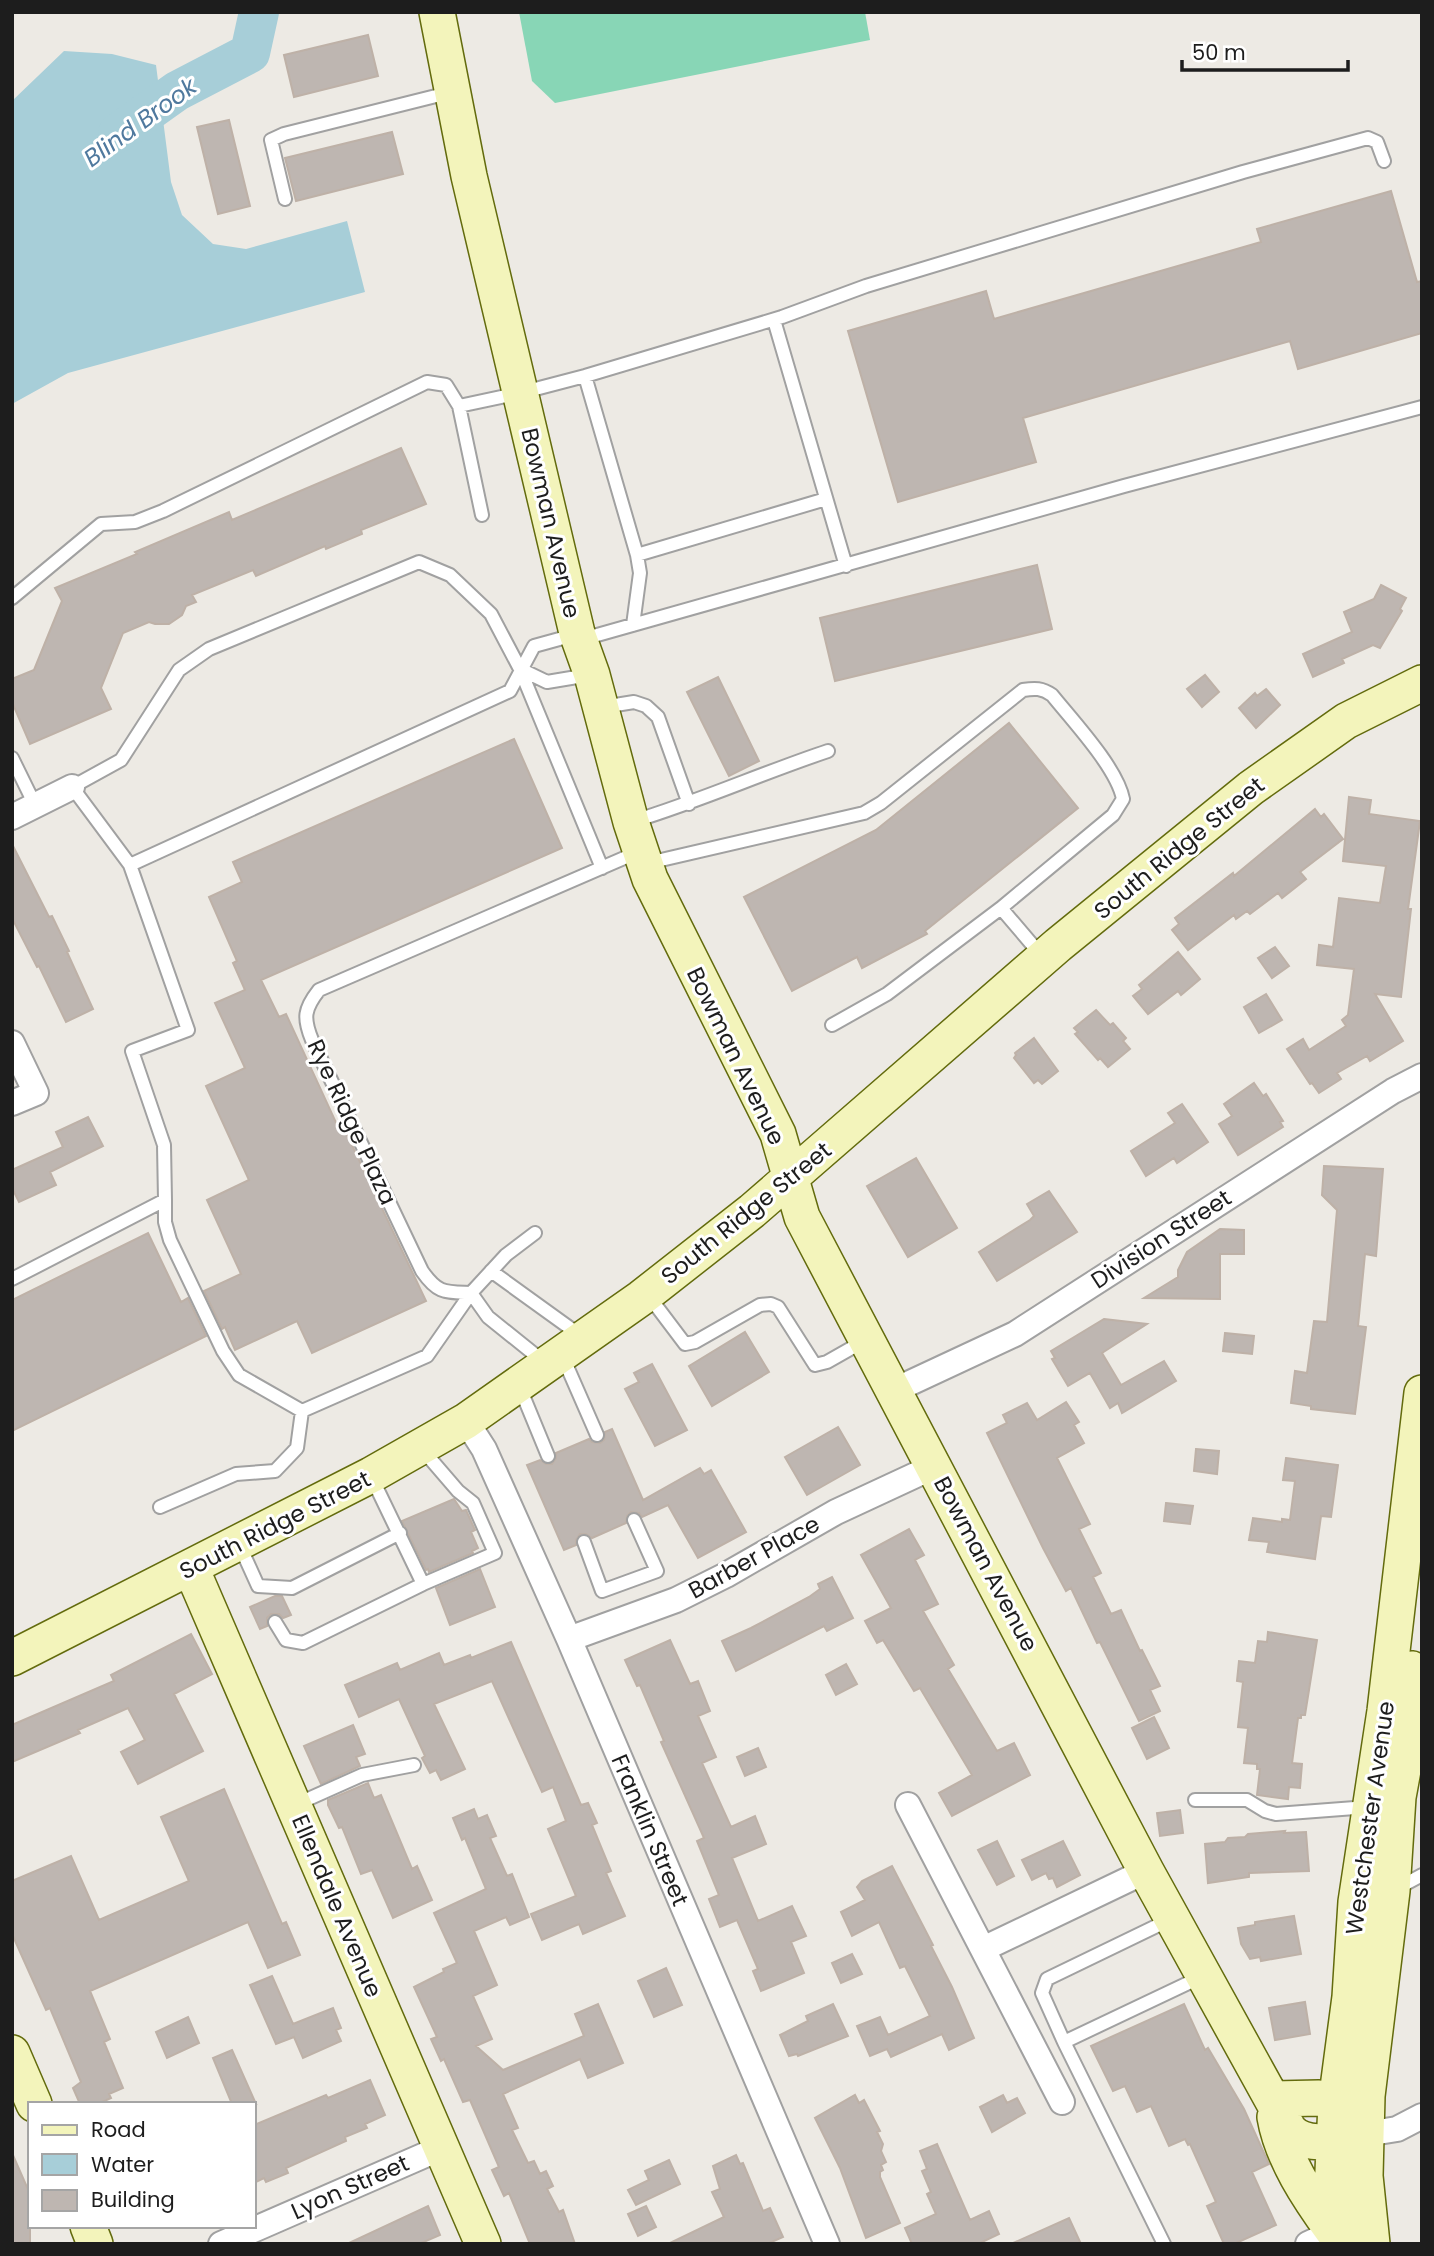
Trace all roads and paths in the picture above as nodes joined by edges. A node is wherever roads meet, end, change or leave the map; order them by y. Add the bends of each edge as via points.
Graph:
1 (437, 12) edge
2 (452, 92) junction
3 (1384, 161) dead end
4 (285, 199) dead end
5 (774, 320) junction
6 (585, 376) junction
7 (520, 393) junction
8 (459, 406) junction
9 (1422, 407) edge
10 (826, 499) junction
11 (482, 515) dead end
12 (638, 555) junction
13 (846, 566) junction
14 (12, 598) edge
15 (633, 625) junction
16 (578, 637) junction
17 (520, 669) junction
18 (592, 675) junction
19 (1422, 683) edge
20 (600, 708) junction
21 (828, 751) dead end
22 (12, 758) edge
23 (72, 787) junction
24 (689, 804) junction
25 (35, 805) junction
26 (12, 817) edge
27 (639, 846) junction
28 (130, 865) junction
29 (602, 868) junction
30 (1001, 908) junction
31 (1043, 958) junction
32 (832, 1025) dead end
33 (12, 1043) edge
34 (1422, 1076) edge
35 (12, 1103) edge
36 (790, 1178) junction
37 (165, 1200) junction
38 (535, 1233) dead end
39 (491, 1271) junction
40 (12, 1279) edge
41 (471, 1293) junction
42 (647, 1293) junction
43 (867, 1339) junction
44 (564, 1352) junction
45 (518, 1384) junction
46 (895, 1390) junction
47 (1422, 1393) edge
48 (302, 1411) junction
49 (466, 1421) junction
50 (597, 1435) dead end
51 (421, 1447) junction
52 (548, 1456) dead end
53 (935, 1466) junction
54 (371, 1475) junction
55 (160, 1507) dead end
56 (1415, 1510) edge
57 (634, 1520) dead end
58 (400, 1533) junction
59 (584, 1542) dead end
60 (239, 1544) junction
61 (191, 1569) junction
62 (423, 1584) junction
63 (1422, 1585) edge
64 (258, 1586) junction
65 (265, 1601) dead end
66 (275, 1622) dead end
67 (569, 1639) junction
68 (12, 1658) edge
69 (414, 1765) dead end
70 (1195, 1800) dead end
71 (908, 1805) dead end
72 (293, 1806) junction
73 (1371, 1806) junction
74 (1146, 1871) junction
75 (1407, 1883) edge
76 (1173, 1919) junction
77 (983, 1949) junction
78 (1204, 1976) junction
79 (1064, 2042) junction
80 (12, 2053) edge
81 (1273, 2099) junction
82 (33, 2102) edge
83 (1062, 2102) dead end
84 (1335, 2103) junction
85 (1422, 2116) edge
86 (1350, 2137) junction
87 (441, 2148) junction
88 (1326, 2240) edge
89 (221, 2244) edge
90 (483, 2244) edge
91 (827, 2244) edge
92 (1164, 2244) edge
93 (1372, 2244) edge

1 - 2 street, Bowman Avenue
2 - 4 lane via 271,140
2 - 7 street, Bowman Avenue
3 - 5 lane via 1377,142 1368,138 866,286
5 - 6 lane
5 - 10 lane
6 - 7 lane
6 - 12 lane
7 - 8 lane
7 - 16 street, Bowman Avenue
8 - 11 lane
8 - 14 lane via 446,385 427,382 163,511 135,522 101,524
9 - 13 lane
10 - 12 lane
10 - 13 lane
12 - 15 lane
13 - 15 lane
15 - 16 lane
16 - 17 lane via 534,646
16 - 18 street, Bowman Avenue
17 - 18 lane via 547,682
17 - 23 lane via 488,609 450,575 419,562 209,649 179,670 121,760
17 - 28 lane via 510,691
17 - 29 lane
18 - 20 street, Bowman Avenue
19 - 31 street, South Ridge Street via 1346,721 1251,788
20 - 24 lane via 634,702 658,717
20 - 27 street, Bowman Avenue
21 - 24 lane
22 - 25 lane
23 - 25 street
23 - 28 lane
24 - 27 lane
25 - 26 street
27 - 29 lane, Rye Ridge Plaza
27 - 30 lane via 864,813 1023,690 1035,688 1052,695 1111,770 1123,799 1113,815
27 - 36 street, Bowman Avenue via 671,924 778,1134
28 - 37 lane via 188,1030 132,1051 164,1145
29 - 41 lane, Rye Ridge Plaza via 319,990 309,1003 305,1023 422,1271 432,1286
30 - 31 lane
30 - 32 lane via 887,994
31 - 36 street, South Ridge Street
33 - 35 street via 36,1093
34 - 46 street, Division Street via 1014,1334
36 - 42 street, South Ridge Street
36 - 43 street, Bowman Avenue via 802,1217
37 - 40 lane
37 - 48 lane via 170,1240 223,1352 239,1375
38 - 39 lane
39 - 41 lane
39 - 44 lane
41 - 44 lane via 488,1317
41 - 48 lane via 427,1356
42 - 43 lane via 685,1344 760,1305 771,1304 778,1307 815,1365
42 - 44 street, South Ridge Street
43 - 46 street, Bowman Avenue
44 - 45 street, South Ridge Street
44 - 50 lane
45 - 49 street, South Ridge Street
45 - 52 lane
46 - 53 street, Bowman Avenue
47 - 56 street, Westchester Avenue
48 - 55 lane via 297,1448 275,1471 236,1474
49 - 51 street, South Ridge Street
49 - 67 street, Franklin Street via 484,1449
51 - 54 street, South Ridge Street
51 - 62 lane via 473,1503 495,1553
53 - 67 street, Barber Place via 836,1512 676,1600
53 - 74 street, Bowman Avenue
54 - 58 lane
54 - 60 street, South Ridge Street
56 - 73 street, Westchester Avenue
57 - 59 lane via 657,1571 601,1591
58 - 62 lane
58 - 64 lane via 292,1588
60 - 61 street, South Ridge Street
60 - 64 lane
61 - 68 street, South Ridge Street
61 - 72 street, Ellendale Avenue
62 - 66 lane via 303,1643 286,1640
63 - 75 street, Westchester Avenue via 1398,1797
64 - 65 lane
67 - 91 street, Franklin Street
69 - 72 lane via 362,1775
70 - 73 lane via 1247,1800 1276,1814
71 - 77 street
72 - 87 street, Ellendale Avenue
73 - 84 street, Westchester Avenue
74 - 76 street, Bowman Avenue
74 - 77 street
75 - 86 street, Westchester Avenue via 1367,2096
76 - 78 street, Bowman Avenue
76 - 79 lane via 1047,1979 1042,1993
77 - 83 street
78 - 79 lane
78 - 81 street, Bowman Avenue
79 - 92 lane
80 - 82 street
81 - 84 street via 1319,2098
81 - 86 street, Bowman Avenue via 1297,2138 1316,2143
81 - 88 street via 1278,2132
84 - 86 street
85 - 86 street via 1397,2129
86 - 88 street, Westchester Avenue via 1332,2193
86 - 93 street, Westchester Avenue via 1365,2176
87 - 89 street, Lyon Street
87 - 90 street, Ellendale Avenue

